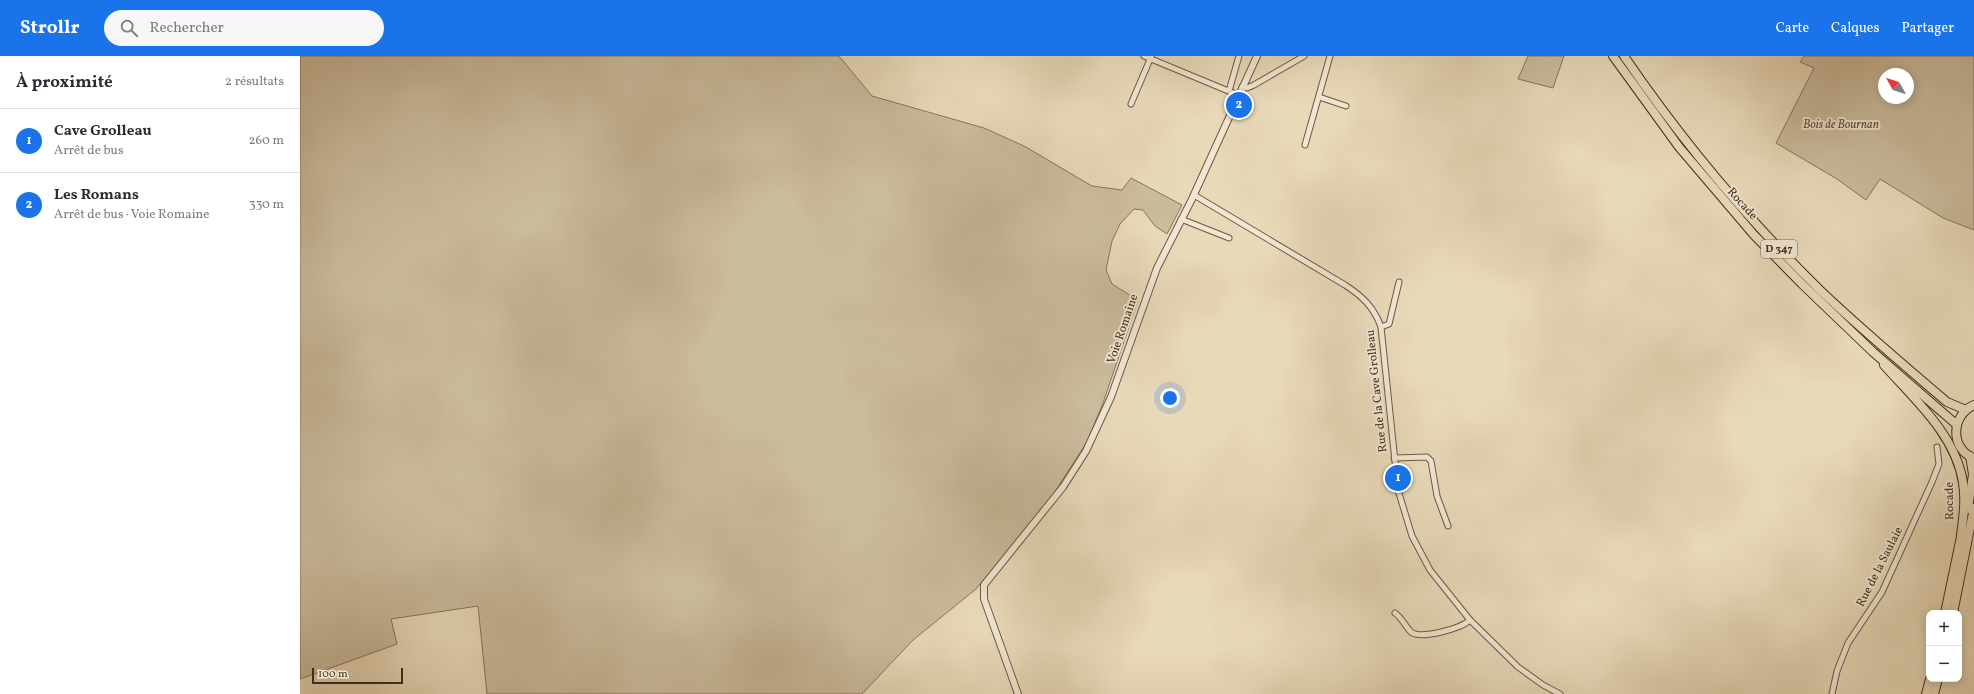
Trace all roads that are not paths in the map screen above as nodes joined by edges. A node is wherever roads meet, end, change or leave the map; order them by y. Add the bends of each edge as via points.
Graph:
1 (1144, 56) edge
2 (1239, 56) edge
3 (1257, 56) edge
4 (1304, 56) edge
5 (1330, 56) edge
6 (1613, 56) edge
7 (1624, 56) edge
8 (1150, 58) edge
9 (1242, 87) junction
10 (1229, 91) junction
11 (1238, 95) junction
12 (1319, 97) junction
13 (1131, 104) dead end
14 (1346, 106) dead end
15 (1305, 145) dead end
16 (1194, 195) junction
17 (1181, 219) junction
18 (1229, 238) dead end
19 (1399, 282) dead end
20 (1381, 326) junction
21 (1873, 352) junction
22 (1974, 405) edge
23 (1966, 410) junction
24 (1957, 425) junction
25 (1937, 448) dead end
26 (1972, 457) edge
27 (1394, 458) junction
28 (1974, 508) edge
29 (1448, 526) dead end
30 (1961, 536) junction
31 (1946, 610) edge
32 (1954, 610) edge
33 (1395, 613) dead end
34 (1470, 620) junction
35 (1929, 682) edge
36 (1937, 682) edge
37 (1018, 694) edge
38 (1560, 694) edge
39 (1832, 694) edge
40 (1926, 694) edge
41 (1934, 694) edge

1 - 8 street
2 - 10 street
3 - 9 street, Voie Romaine
4 - 9 street via 1254,85
5 - 12 street
6 - 21 main road, Rocade / D 347 via 1674,141 1738,218 1791,274
7 - 23 main road, D 347 via 1701,160 1792,262 1947,402
8 - 10 street
8 - 13 street
9 - 11 street, Voie Romaine
10 - 11 street
11 - 16 street, Voie Romaine
12 - 14 street
12 - 15 street
16 - 17 street, Voie Romaine
16 - 20 street, Rue de la Cave Grolleau via 1360,295 1377,316
17 - 18 street
17 - 37 street, Voie Romaine via 1155,273 1111,397 1086,451 1070,478 986,582 982,592
19 - 20 street via 1389,324
20 - 27 street, Rue de la Cave Grolleau
21 - 24 main road, Rocade / D 347
21 - 30 main road, Rocade via 1935,423 1950,447 1959,467 1963,485
22 - 23 main road
23 - 24 main road
24 - 26 main road via 1960,446
25 - 39 street, Rue de la Saulaie via 1939,459 1936,473 1882,592 1848,643 1836,671
26 - 30 main road via 1972,479
27 - 29 street via 1427,457 1431,461 1437,496
27 - 34 street, Rue de la Cave Grolleau via 1398,490 1412,536 1430,570
28 - 32 main road
30 - 31 main road
33 - 34 street via 1412,632 1421,636 1462,626
34 - 38 street, Rue de la Cave Grolleau via 1518,667
35 - 40 main road
36 - 41 main road

